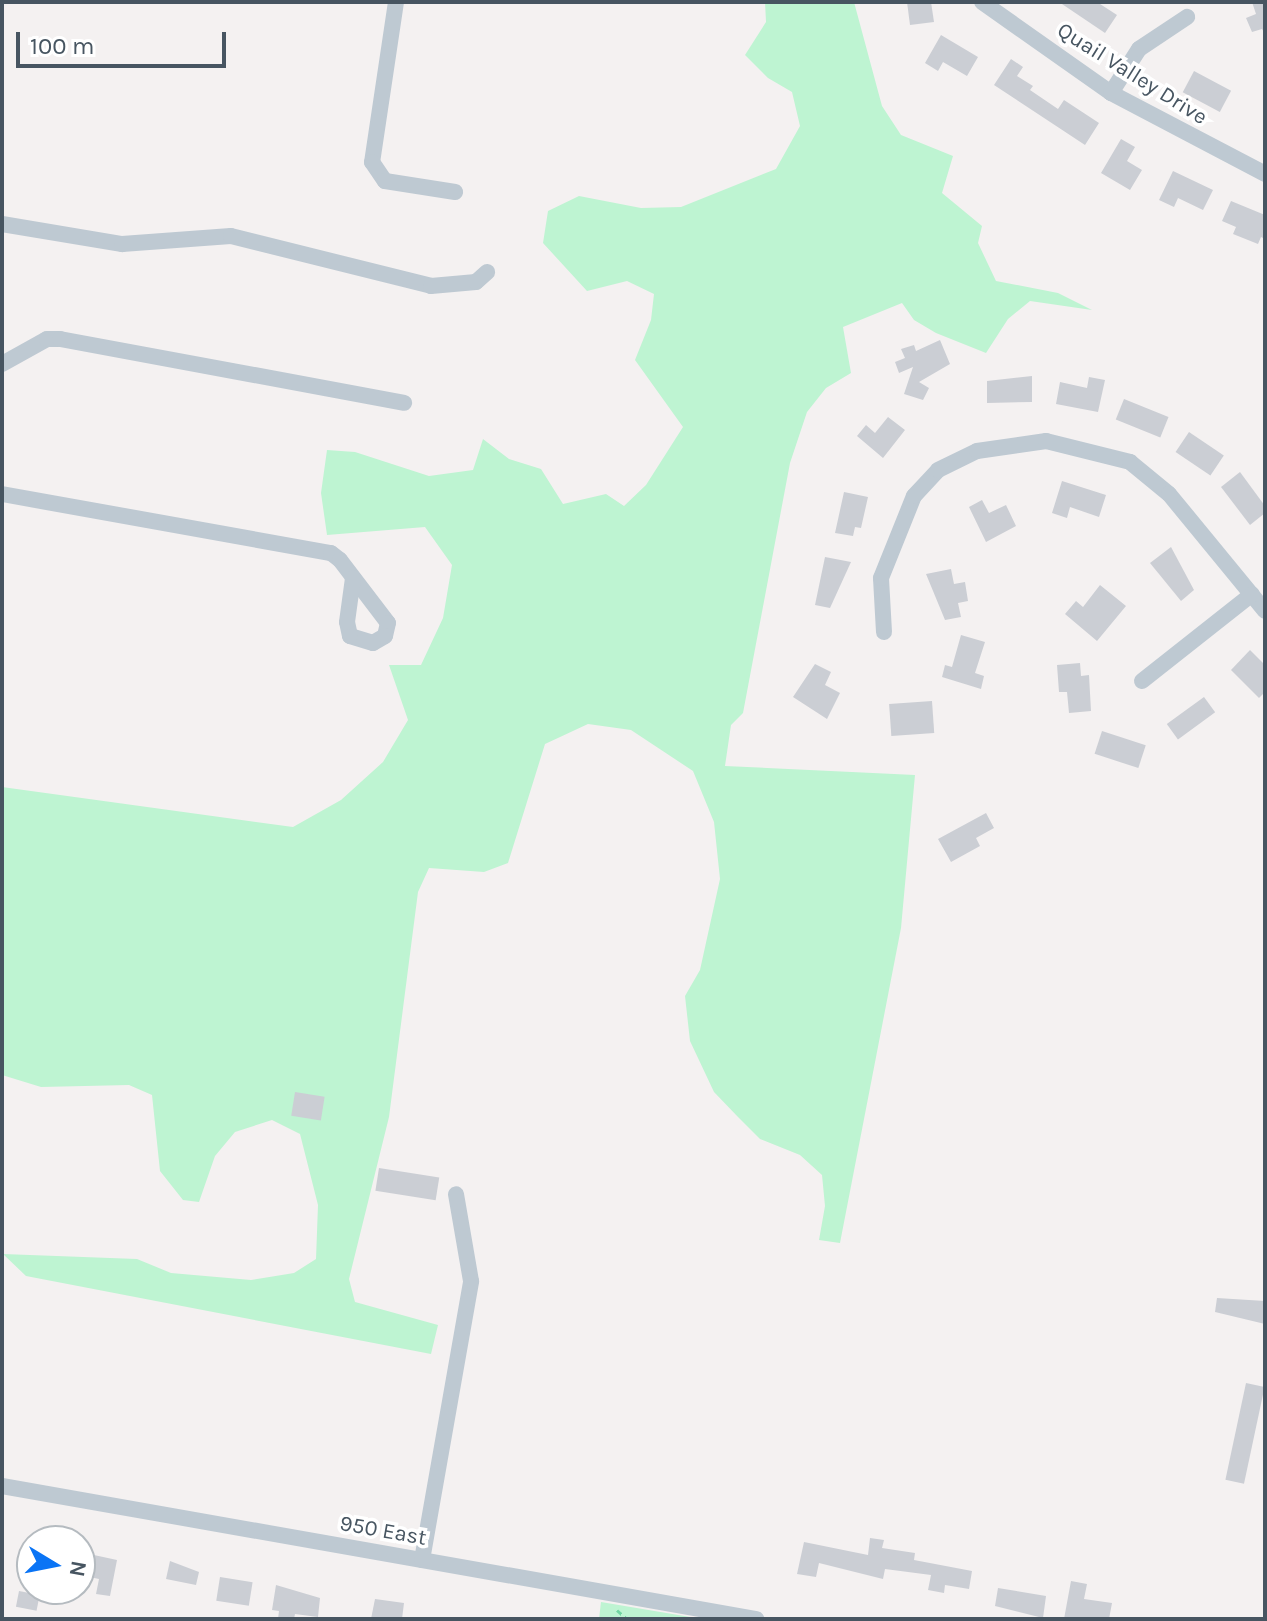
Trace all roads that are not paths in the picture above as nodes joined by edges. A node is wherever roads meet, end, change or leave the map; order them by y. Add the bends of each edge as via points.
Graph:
1 (396, 2) edge
2 (982, 2) edge
3 (1187, 17) dead end
4 (1111, 93) junction
5 (1265, 174) edge
6 (455, 192) dead end
7 (2, 224) edge
8 (487, 272) dead end
9 (2, 364) edge
10 (404, 403) dead end
11 (2, 494) edge
12 (353, 578) dead end
13 (1252, 594) junction
14 (1265, 611) edge
15 (884, 632) dead end
16 (1142, 681) dead end
17 (456, 1194) dead end
18 (2, 1486) edge
19 (422, 1560) junction
20 (756, 1619) edge

1 - 6 street via 372,162 385,181
2 - 4 street, Quail Valley Drive
3 - 4 street via 1139,49
4 - 5 street, Quail Valley Drive
7 - 8 street via 122,244 231,236 431,286 476,282
9 - 10 street via 47,339 60,339
11 - 12 street via 318,550 340,560
13 - 14 street
13 - 15 street via 1169,494 1130,462 1046,441 977,451 938,470 914,496 881,578
13 - 16 street
17 - 19 street via 471,1281
18 - 19 street, 950 East
19 - 20 street, 950 East

